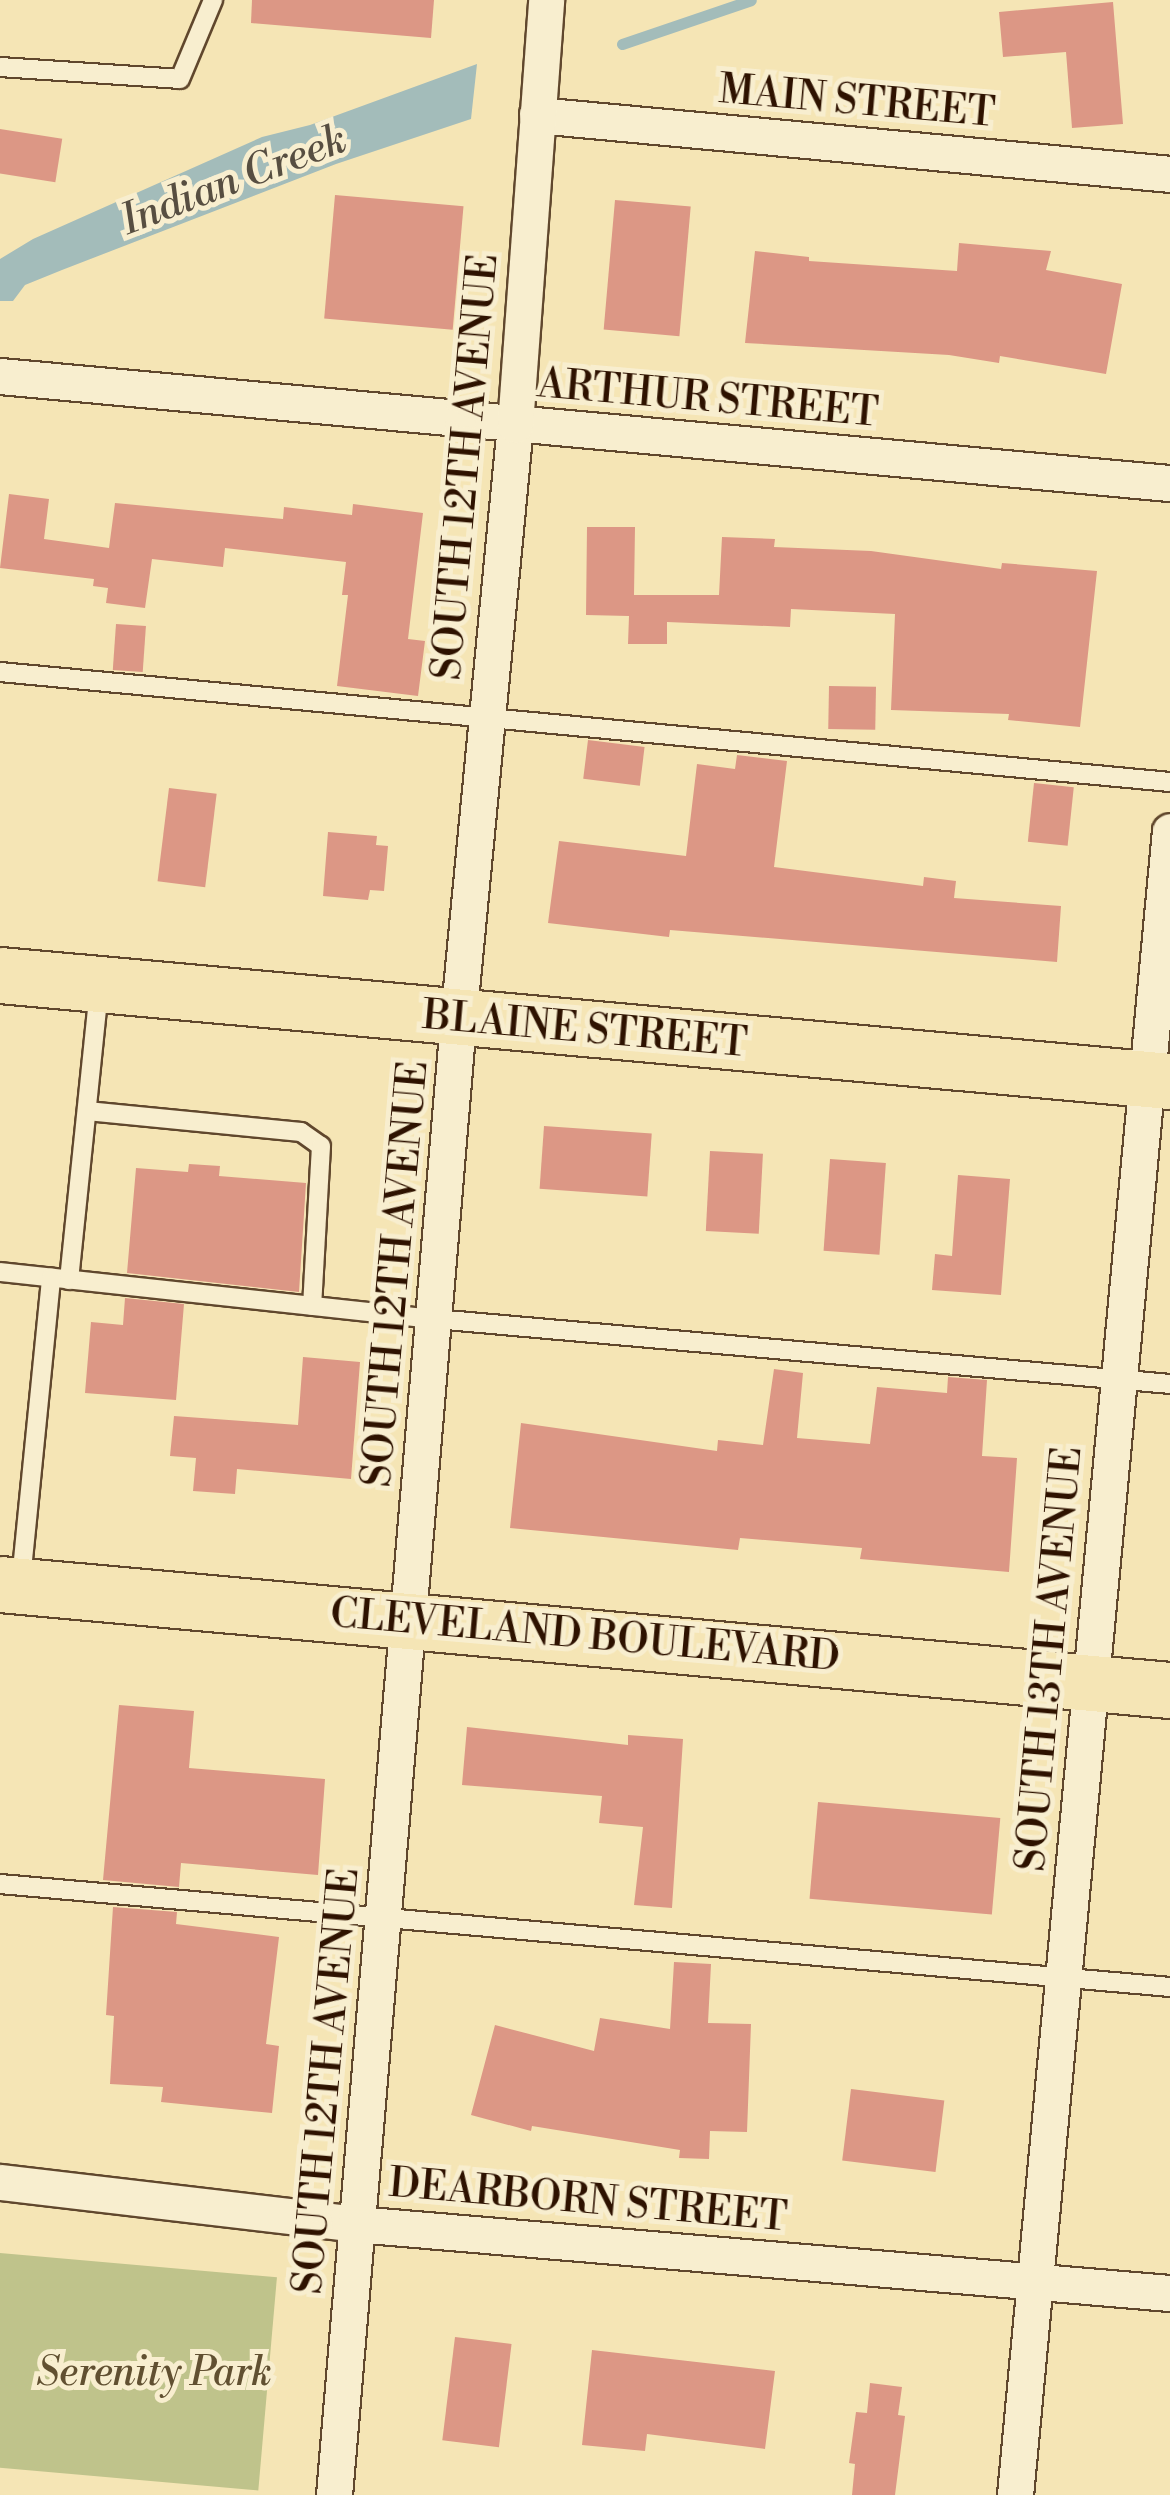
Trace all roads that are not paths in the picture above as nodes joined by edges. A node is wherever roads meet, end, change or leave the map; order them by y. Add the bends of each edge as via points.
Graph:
1 (213, 0) edge
2 (546, 0) edge
3 (0, 67) edge
4 (537, 114) junction
5 (1170, 174) edge
6 (0, 376) edge
7 (515, 425) junction
8 (1170, 484) edge
9 (0, 672) edge
10 (487, 715) junction
11 (1170, 782) edge
12 (1170, 832) edge
13 (0, 975) edge
14 (100, 984) junction
15 (458, 1020) junction
16 (1159, 1080) edge
17 (87, 1111) junction
18 (0, 1272) edge
19 (60, 1278) junction
20 (312, 1306) junction
21 (435, 1320) junction
22 (1119, 1380) junction
23 (1170, 1384) edge
24 (10, 1584) edge
25 (411, 1620) junction
26 (1091, 1684) junction
27 (1170, 1690) edge
28 (0, 1884) edge
29 (384, 1920) junction
30 (1063, 1978) junction
31 (1170, 1987) edge
32 (0, 2182) edge
33 (356, 2224) junction
34 (1035, 2281) junction
35 (1170, 2293) edge
36 (334, 2495) edge
37 (1015, 2495) edge

1 - 3 lane via 180,79
2 - 4 street, SOUTH 12TH AVENUE
4 - 5 street, MAIN STREET
4 - 7 street, SOUTH 12TH AVENUE
6 - 7 street, ARTHUR STREET
7 - 8 street, ARTHUR STREET
7 - 10 street, SOUTH 12TH AVENUE
9 - 10 lane
10 - 11 lane
10 - 15 street, SOUTH 12TH AVENUE
12 - 16 street, SOUTH 13TH AVENUE
13 - 14 main road, BLAINE STREET
14 - 15 main road, BLAINE STREET
14 - 17 lane
15 - 16 main road, BLAINE STREET
15 - 21 street, SOUTH 12TH AVENUE
16 - 22 street, SOUTH 13TH AVENUE
17 - 19 lane
17 - 20 lane via 301,1132 321,1146
18 - 19 lane
19 - 20 lane
19 - 24 lane
20 - 21 lane
21 - 22 lane
21 - 25 street, SOUTH 12TH AVENUE
22 - 23 lane
22 - 26 street, SOUTH 13TH AVENUE
24 - 25 main road, CLEVELAND BOULEVARD
25 - 26 main road, CLEVELAND BOULEVARD
25 - 29 street, SOUTH 12TH AVENUE
26 - 27 main road, CLEVELAND BOULEVARD
26 - 30 street, SOUTH 13TH AVENUE
28 - 29 lane
29 - 30 lane
29 - 33 street, SOUTH 12TH AVENUE
30 - 31 lane
30 - 34 street, SOUTH 13TH AVENUE
32 - 33 street, DEARBORN STREET
33 - 34 street, DEARBORN STREET
33 - 36 street, SOUTH 12TH AVENUE
34 - 35 street, DEARBORN STREET
34 - 37 street, SOUTH 13TH AVENUE

